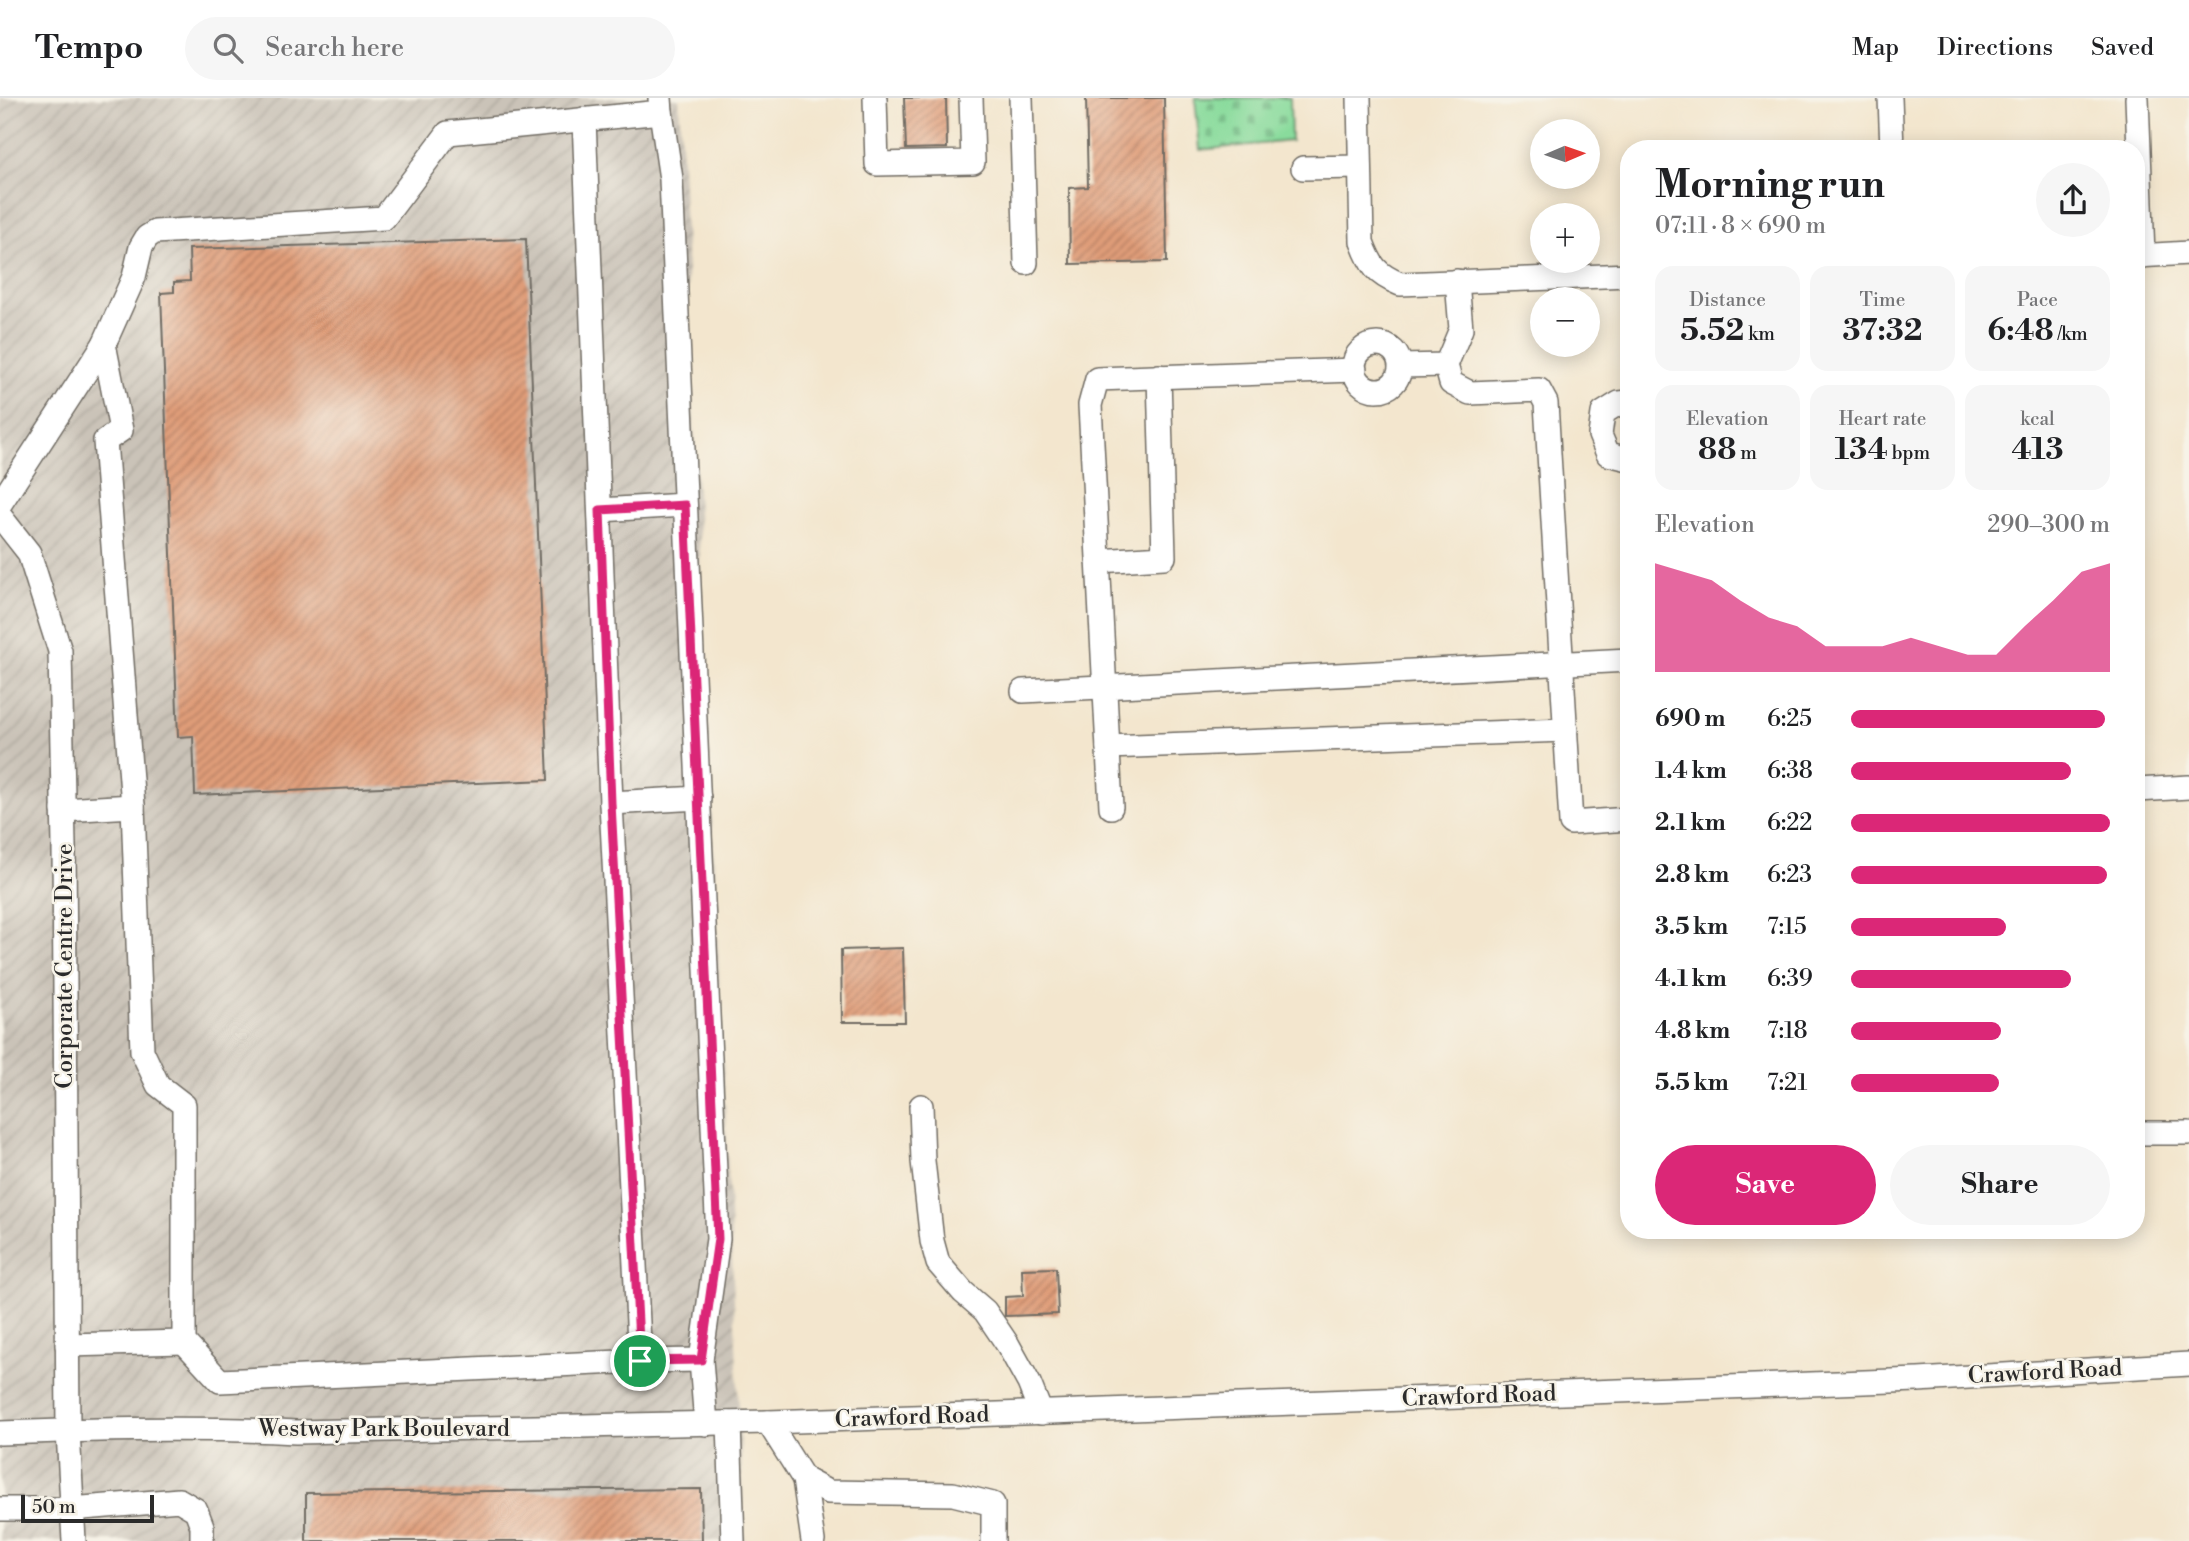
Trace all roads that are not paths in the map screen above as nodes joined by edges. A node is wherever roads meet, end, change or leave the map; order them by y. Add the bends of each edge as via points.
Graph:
1 (875, 98) edge
2 (971, 98) edge
3 (1021, 98) edge
4 (1359, 98) edge
5 (1890, 98) edge
6 (2137, 98) edge
7 (660, 105) edge
8 (584, 119) junction
9 (1892, 140) edge
10 (2138, 140) edge
11 (1360, 167) junction
12 (1303, 169) dead end
13 (2189, 253) edge
14 (2145, 256) edge
15 (1026, 263) dead end
16 (1620, 275) edge
17 (1457, 281) junction
18 (104, 344) junction
19 (1446, 365) junction
20 (1401, 366) junction
21 (1354, 370) junction
22 (1159, 376) junction
23 (1620, 403) edge
24 (1620, 457) edge
25 (0, 504) edge
26 (685, 505) junction
27 (600, 510) junction
28 (0, 516) edge
29 (1098, 561) junction
30 (1620, 660) edge
31 (1562, 663) junction
32 (1105, 687) junction
33 (1023, 691) dead end
34 (1566, 730) junction
35 (1108, 747) junction
36 (2189, 787) edge
37 (2145, 789) edge
38 (699, 798) junction
39 (611, 803) junction
40 (133, 806) junction
41 (1111, 807) dead end
42 (63, 810) junction
43 (1620, 820) edge
44 (921, 1105) dead end
45 (2145, 1133) edge
46 (2189, 1133) edge
47 (184, 1342) junction
48 (67, 1345) junction
49 (701, 1360) junction
50 (640, 1361) junction
51 (2189, 1364) edge
52 (1041, 1413) junction
53 (768, 1422) junction
54 (729, 1423) junction
55 (706, 1424) junction
56 (68, 1430) junction
57 (0, 1433) edge
58 (804, 1479) junction
59 (0, 1509) edge
60 (71, 1509) junction
61 (74, 1541) edge
62 (202, 1541) edge
63 (733, 1541) edge
64 (813, 1541) edge
65 (993, 1541) edge

1 - 2 street via 877,164 973,162
3 - 15 street
4 - 11 street
5 - 9 street
6 - 10 street
7 - 8 street
7 - 26 street via 671,179
8 - 18 street via 448,133 384,218 155,232 141,247 134,277
8 - 27 street
11 - 12 street
11 - 17 street via 1362,242 1382,276 1401,284
13 - 14 street
16 - 17 street
17 - 19 street via 1461,329
18 - 25 street
18 - 40 street via 121,430 105,441
19 - 20 street
19 - 31 street via 1451,383 1470,393 1539,390 1546,403
20 - 21 street via 1396,381 1383,389 1368,388
20 - 21 street via 1390,347 1376,343 1357,355
21 - 22 street
22 - 29 street via 1097,379 1090,405
22 - 29 street via 1164,557
23 - 24 street via 1603,413 1600,435 1608,454
26 - 27 street
26 - 38 street
27 - 39 street
28 - 42 street, Corporate Centre Drive via 29,553 60,651
29 - 32 street
30 - 31 street
31 - 32 street
31 - 34 street
32 - 33 street
32 - 35 street
34 - 35 street
34 - 43 street via 1571,823
35 - 41 street
36 - 37 street
38 - 39 street
38 - 49 street via 718,1239
39 - 50 street
40 - 42 street
40 - 47 street via 142,1051 158,1085 184,1105
42 - 48 street, Corporate Centre Drive
44 - 52 street via 932,1241 938,1263 985,1311 1008,1345
45 - 46 street
47 - 48 street
47 - 50 street via 220,1381
48 - 56 street, Corporate Centre Drive
49 - 50 street
49 - 55 street
51 - 52 street, Crawford Road via 1918,1380
52 - 53 street, Crawford Road
53 - 54 street, Westway Park Boulevard
53 - 58 street
54 - 55 street, Westway Park Boulevard
54 - 63 street
55 - 56 street, Westway Park Boulevard via 296,1432
56 - 57 street, Westway Park Boulevard
56 - 60 street, Corporate Centre Drive
58 - 64 street
58 - 65 street via 828,1492 953,1493 993,1504
59 - 60 street
60 - 61 street, Corporate Centre Drive
60 - 62 street via 179,1500 195,1510

